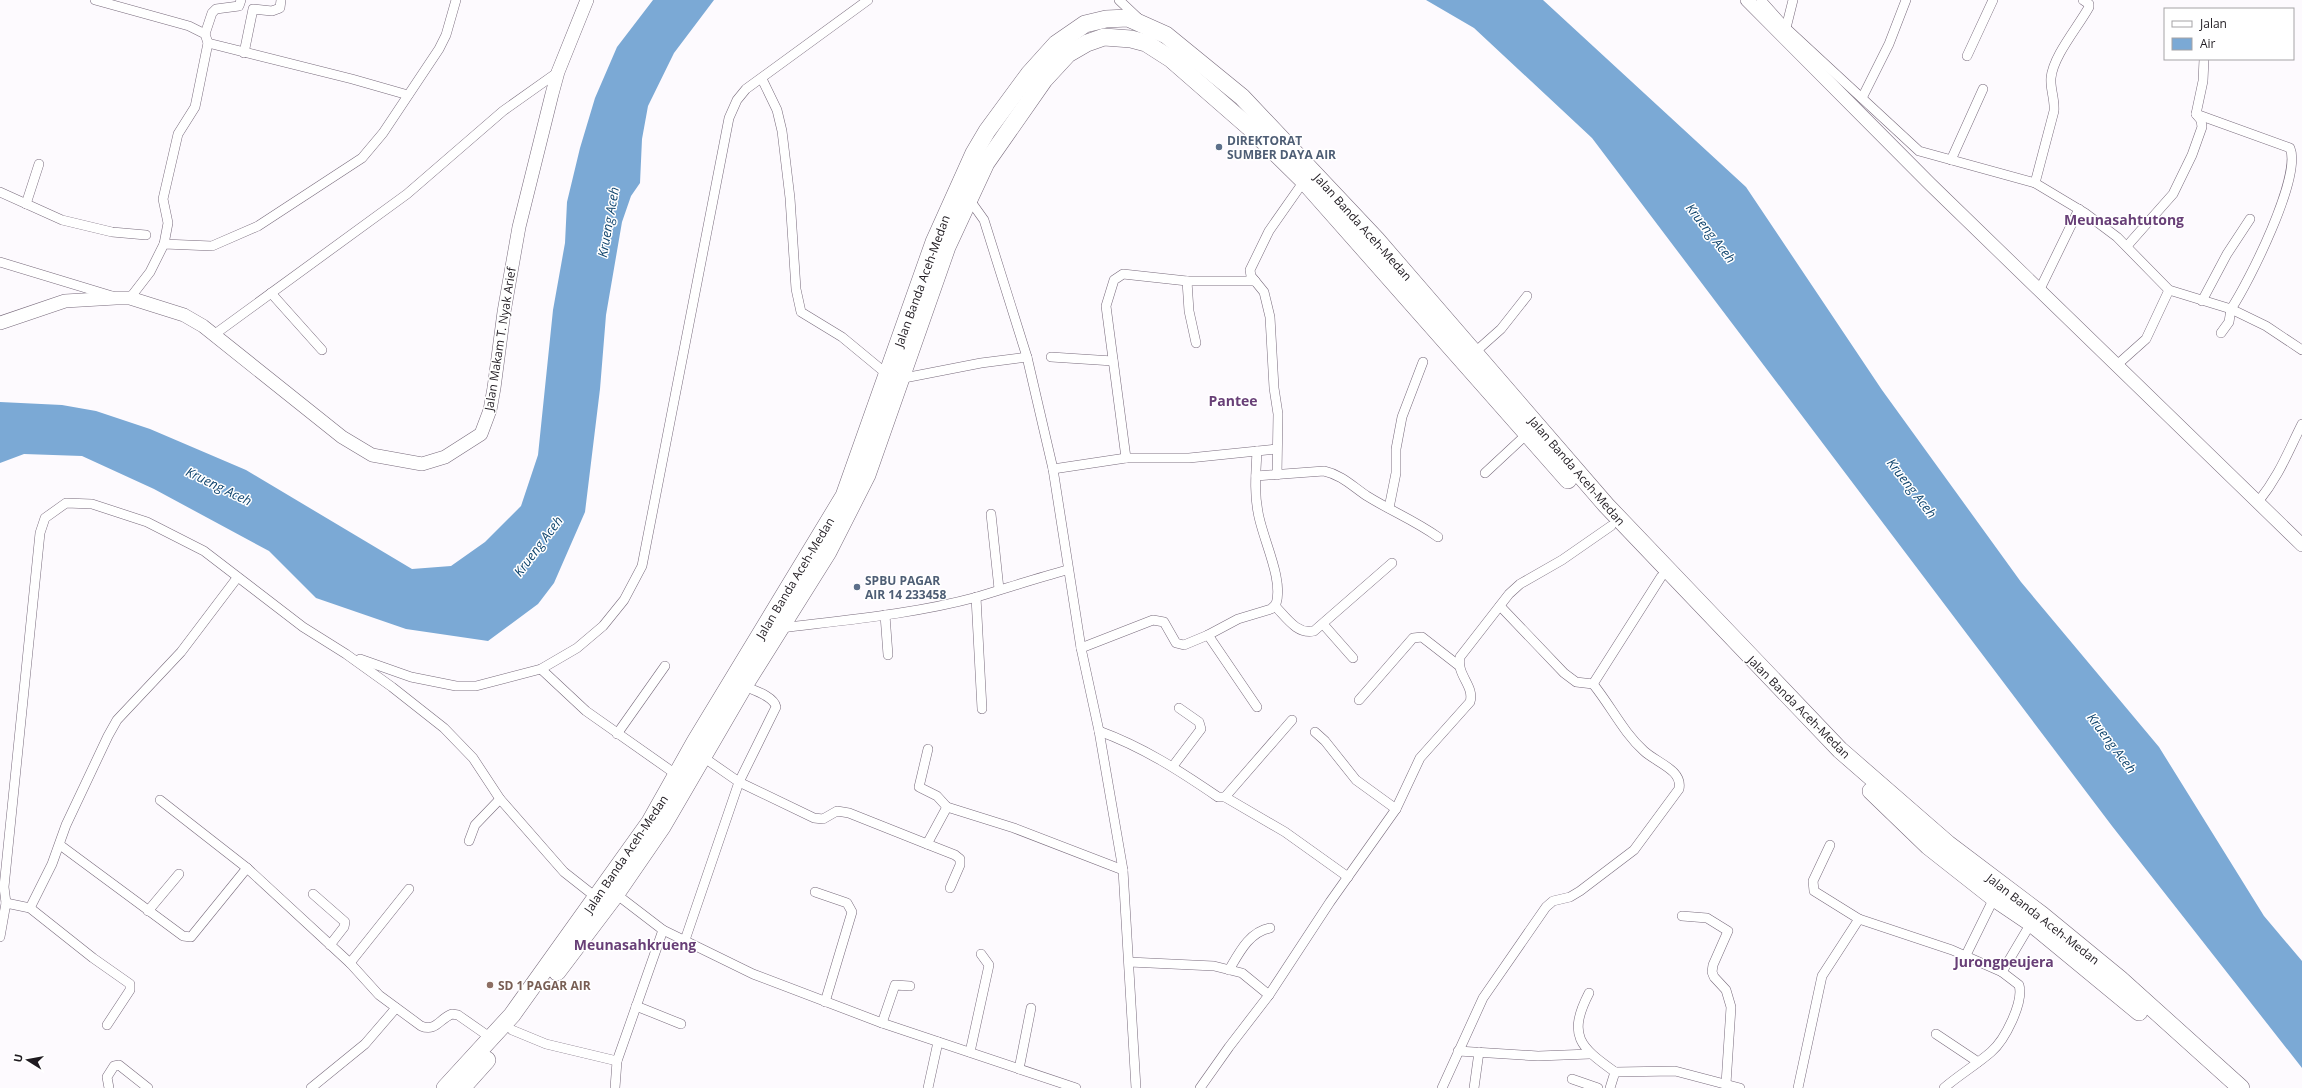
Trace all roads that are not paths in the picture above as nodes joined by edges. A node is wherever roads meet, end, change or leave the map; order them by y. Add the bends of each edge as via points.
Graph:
1 (95, 0) edge
2 (281, 0) edge
3 (456, 0) edge
4 (588, 0) edge
5 (868, 0) edge
6 (1119, 0) edge
7 (1747, 0) edge
8 (1761, 0) edge
9 (1793, 0) edge
10 (1906, 0) edge
11 (1993, 0) edge
12 (2083, 0) edge
13 (240, 3) edge
14 (253, 9) junction
15 (1142, 23) junction
16 (1786, 28) junction
17 (205, 34) junction
18 (208, 43) junction
19 (244, 53) junction
20 (1967, 56) dead end
21 (2204, 60) edge
22 (558, 72) junction
23 (762, 78) junction
24 (1983, 89) dead end
25 (408, 95) junction
26 (1862, 98) junction
27 (2196, 114) junction
28 (1951, 160) junction
29 (39, 164) dead end
30 (1304, 181) junction
31 (2035, 183) junction
32 (0, 192) edge
33 (969, 199) junction
34 (26, 204) junction
35 (2079, 209) junction
36 (2250, 219) dead end
37 (146, 235) dead end
38 (164, 244) junction
39 (2126, 246) junction
40 (0, 262) edge
41 (1187, 281) junction
42 (1255, 281) junction
43 (2040, 289) junction
44 (2169, 290) junction
45 (271, 293) junction
46 (1527, 296) dead end
47 (116, 298) junction
48 (130, 298) junction
49 (2202, 301) junction
50 (2231, 309) junction
51 (0, 323) edge
52 (2221, 333) dead end
53 (216, 334) junction
54 (1196, 343) dead end
55 (322, 350) dead end
56 (2302, 350) edge
57 (1026, 357) junction
58 (1052, 358) dead end
59 (1469, 358) junction
60 (1113, 361) junction
61 (1423, 362) dead end
62 (2118, 364) junction
63 (894, 377) junction
64 (2302, 424) edge
65 (1527, 434) junction
66 (1276, 449) junction
67 (1257, 451) junction
68 (1126, 458) junction
69 (1053, 469) junction
70 (1484, 473) dead end
71 (1277, 475) junction
72 (1256, 476) junction
73 (2258, 502) junction
74 (1389, 508) junction
75 (992, 514) dead end
76 (1611, 526) junction
77 (1438, 537) dead end
78 (2302, 545) edge
79 (1392, 563) dead end
80 (1067, 570) junction
81 (237, 578) junction
82 (1660, 578) junction
83 (999, 589) junction
84 (976, 597) junction
85 (1275, 606) junction
86 (1500, 606) junction
87 (885, 615) junction
88 (1323, 624) junction
89 (781, 628) junction
90 (1208, 635) junction
91 (1081, 648) junction
92 (346, 654) junction
93 (888, 655) dead end
94 (1353, 658) dead end
95 (1458, 665) junction
96 (665, 666) dead end
97 (541, 669) junction
98 (738, 683) junction
99 (1593, 684) junction
100 (1359, 700) dead end
101 (1179, 708) dead end
102 (1257, 708) dead end
103 (982, 709) dead end
104 (1292, 720) dead end
105 (1099, 731) junction
106 (1315, 732) dead end
107 (617, 734) junction
108 (928, 748) dead end
109 (703, 757) junction
110 (1173, 766) junction
111 (677, 775) junction
112 (739, 782) junction
113 (1225, 797) junction
114 (500, 799) junction
115 (160, 800) dead end
116 (947, 807) junction
117 (1396, 809) junction
118 (469, 841) dead end
119 (927, 844) junction
120 (60, 845) junction
121 (1830, 845) dead end
122 (247, 868) junction
123 (1123, 870) junction
124 (179, 874) dead end
125 (1348, 877) junction
126 (409, 888) dead end
127 (950, 888) dead end
128 (816, 892) dead end
129 (312, 894) dead end
130 (616, 894) junction
131 (597, 898) junction
132 (1994, 898) junction
133 (6, 903) junction
134 (30, 908) junction
135 (148, 911) junction
136 (1682, 916) dead end
137 (1859, 919) junction
138 (2031, 923) junction
139 (1270, 928) dead end
140 (663, 930) junction
141 (0, 937) edge
142 (685, 940) junction
143 (330, 944) junction
144 (981, 954) dead end
145 (1966, 955) junction
146 (1129, 962) junction
147 (350, 963) junction
148 (1229, 970) junction
149 (2002, 972) junction
150 (910, 986) dead end
151 (1589, 993) dead end
152 (1269, 995) junction
153 (825, 1002) junction
154 (636, 1006) junction
155 (396, 1008) junction
156 (1031, 1008) dead end
157 (2151, 1014) junction
158 (882, 1023) junction
159 (681, 1024) dead end
160 (107, 1025) dead end
161 (512, 1030) junction
162 (1936, 1034) dead end
163 (491, 1038) junction
164 (938, 1042) junction
165 (1458, 1051) junction
166 (970, 1052) junction
167 (1480, 1052) junction
168 (1590, 1054) junction
169 (617, 1061) junction
170 (1978, 1062) junction
171 (1018, 1069) junction
172 (1615, 1072) junction
173 (1572, 1079) dead end
174 (1726, 1084) junction
175 (109, 1088) edge
176 (148, 1088) edge
177 (311, 1088) edge
178 (445, 1088) edge
179 (462, 1088) edge
180 (615, 1088) edge
181 (928, 1088) edge
182 (1076, 1088) edge
183 (1136, 1088) edge
184 (1200, 1088) edge
185 (1442, 1088) edge
186 (1474, 1088) edge
187 (1598, 1088) edge
188 (1610, 1088) edge
189 (1740, 1088) edge
190 (1798, 1088) edge
191 (1944, 1088) edge
192 (2224, 1088) edge
193 (2241, 1088) edge

1 - 17 street via 189,26
2 - 14 street via 280,8 272,11
3 - 25 street via 442,42
4 - 22 street, Jalan Makam T. Nyak Arief
5 - 23 street
6 - 15 street
7 - 43 street via 1930,184
8 - 16 street
9 - 16 street
10 - 26 street via 1889,44
11 - 20 street
12 - 31 street via 2089,7 2054,64 2051,86 2055,99 2054,111
13 - 14 street
13 - 17 street via 216,9 212,13
14 - 19 street
15 - 59 highway, Jalan Banda Aceh-Medan via 1166,35 1242,97 1371,234
15 - 63 highway, Jalan Banda Aceh-Medan via 1128,18 1106,19 1085,24 1056,44 1029,74 987,131 974,153 934,242
16 - 26 street
17 - 18 street
18 - 19 street
18 - 38 street via 195,107 178,134 163,200 168,223
19 - 25 street
21 - 27 street via 2203,81
22 - 45 street via 503,111 407,194
22 - 53 street, Jalan Makam T. Nyak Arief via 519,227 490,410 481,434 445,457 422,464 372,455 342,437
23 - 63 street via 777,110 782,131 790,198 796,289 801,312 842,337
23 - 97 street via 746,89 737,100 729,118 642,566 624,600 602,626 577,648
24 - 28 street
25 - 38 street via 383,133 362,158 258,226 212,246
26 - 28 street via 1919,151
27 - 39 street via 2201,120 2202,127 2173,194
27 - 50 street via 2290,148 2296,158 2295,181 2275,233
28 - 31 street
29 - 34 street
30 - 33 highway, Jalan Banda Aceh-Medan via 1249,127 1171,59 1146,43 1104,37 1068,54 1044,80 986,163
30 - 42 street via 1269,231 1251,266 1250,272
30 - 59 highway, Jalan Banda Aceh-Medan
31 - 35 street
32 - 34 street
33 - 57 street via 984,220
33 - 63 highway, Jalan Banda Aceh-Medan
34 - 37 street via 62,220 88,227
35 - 39 street
35 - 43 street
36 - 49 street
38 - 48 street via 150,272
39 - 44 street
40 - 47 street
41 - 42 street
41 - 54 street via 1189,311
41 - 60 street via 1123,274 1114,280 1106,306
42 - 66 street via 1264,292 1270,317 1278,420
43 - 62 street
44 - 49 street
44 - 62 street via 2146,339
45 - 53 street
45 - 55 street
46 - 59 street via 1501,328
47 - 48 street, Jalan Makam T. Nyak Arief
47 - 51 street, Jalan Makam T. Nyak Arief via 65,301
48 - 53 street, Jalan Makam T. Nyak Arief via 184,316
49 - 50 street
50 - 52 street via 2229,322
50 - 56 street via 2266,326
57 - 63 street
57 - 69 street
58 - 60 street
59 - 65 highway, Jalan Banda Aceh-Medan
59 - 157 highway, Jalan Banda Aceh-Medan via 1840,750 1948,844 2042,915
60 - 68 street
61 - 74 street via 1402,417
62 - 73 street
63 - 89 highway, Jalan Banda Aceh-Medan via 867,475 828,552
63 - 98 highway, Jalan Banda Aceh-Medan via 844,496
64 - 73 street via 2284,465
65 - 70 street
65 - 76 highway, Jalan Banda Aceh-Medan
66 - 67 street
66 - 71 street
67 - 68 street via 1189,458
67 - 72 street
68 - 69 street
69 - 80 street
71 - 72 street
71 - 74 street via 1324,471 1334,474
72 - 85 street via 1258,513 1277,586 1278,598
73 - 78 street
74 - 77 street
75 - 83 street
76 - 82 highway, Jalan Banda Aceh-Medan
76 - 86 street via 1562,560 1520,584
79 - 88 street
80 - 83 street
80 - 91 street
81 - 92 street via 302,627
81 - 120 street via 181,652 117,720 78,798
81 - 133 street via 216,560 188,542 147,522 92,504 66,503 45,518 35,564 4,886
82 - 99 street
82 - 132 highway, Jalan Banda Aceh-Medan via 1808,732 1928,846
83 - 84 street
84 - 87 street
84 - 103 street
85 - 88 street via 1296,628 1307,633
85 - 90 street via 1238,619
86 - 95 street via 1460,658
86 - 99 street via 1564,673 1576,682
87 - 89 street
87 - 93 street
88 - 94 street
89 - 98 highway, Jalan Banda Aceh-Medan
90 - 91 street via 1179,645 1173,640 1164,622 1153,620
90 - 102 street
91 - 105 street
92 - 97 street via 392,672 456,686 476,686
92 - 114 street via 444,728 472,758
95 - 100 street via 1422,637 1413,638
95 - 117 street via 1472,692 1470,702 1420,758
96 - 107 street
97 - 107 street via 586,711
98 - 109 highway, Jalan Banda Aceh-Medan
98 - 111 highway, Jalan Banda Aceh-Medan
98 - 112 street via 770,699 776,707
99 - 165 street via 1637,744 1658,763 1678,775 1679,789 1634,850 1580,891 1549,904 1483,998
101 - 110 street via 1199,722 1201,729
104 - 113 street
105 - 110 street via 1129,742
105 - 123 street
106 - 117 street via 1356,780
107 - 111 street
108 - 116 street via 920,787 937,796
109 - 112 street
109 - 130 highway, Jalan Banda Aceh-Medan via 662,828
110 - 113 street via 1218,797
111 - 131 highway, Jalan Banda Aceh-Medan via 650,822
112 - 119 street via 814,818 823,819 837,811 849,813
112 - 142 street
113 - 125 street via 1284,832
114 - 118 street via 475,825
114 - 131 street via 564,872
115 - 122 street
116 - 119 street
116 - 123 street via 1014,828
117 - 125 street
119 - 127 street via 960,859
120 - 134 street
120 - 135 street
121 - 137 street via 1813,881 1813,890
122 - 135 street via 190,938 183,936
122 - 143 street
123 - 146 street
124 - 135 street
125 - 152 street
126 - 147 street
128 - 153 street via 847,903 852,912
129 - 143 street via 345,922
130 - 140 street
130 - 161 highway, Jalan Banda Aceh-Medan
131 - 163 highway, Jalan Banda Aceh-Medan via 512,1015
132 - 138 highway, Jalan Banda Aceh-Medan
132 - 145 street
133 - 134 street
133 - 141 street
134 - 160 street via 130,984 130,990
136 - 174 street via 1707,918 1728,931 1712,972 1726,990 1731,1007
137 - 145 street via 1898,930
137 - 190 street via 1822,976
138 - 149 street
138 - 157 highway, Jalan Banda Aceh-Medan via 2100,978
139 - 148 street via 1255,934 1242,948
140 - 142 street
140 - 154 street
142 - 153 street via 754,974
143 - 147 street
144 - 166 street via 989,965
145 - 149 street
146 - 148 street via 1214,966
146 - 183 street
147 - 155 street via 379,995
148 - 152 street via 1242,973
149 - 170 street via 2019,985 2019,1002 1993,1051
150 - 158 street via 895,985
151 - 168 street via 1584,1004 1579,1036
152 - 184 street
153 - 158 street
154 - 159 street
154 - 169 street
155 - 163 street via 428,1029 434,1028 446,1016 458,1015
155 - 177 street via 365,1044
156 - 171 street
157 - 192 highway, Jalan Banda Aceh-Medan
157 - 193 highway, Jalan Banda Aceh-Medan
158 - 164 street
161 - 169 street via 546,1044
161 - 179 highway, Jalan Banda Aceh-Medan
162 - 170 street
163 - 178 highway, Jalan Banda Aceh-Medan
164 - 166 street
164 - 181 street
165 - 167 street
165 - 185 street
166 - 171 street
167 - 168 street via 1552,1056
167 - 186 street
168 - 172 street
169 - 180 street
170 - 191 street
171 - 182 street
172 - 174 street via 1675,1071
172 - 188 street
173 - 187 street
174 - 189 street
175 - 176 street via 107,1077 114,1066 119,1065

